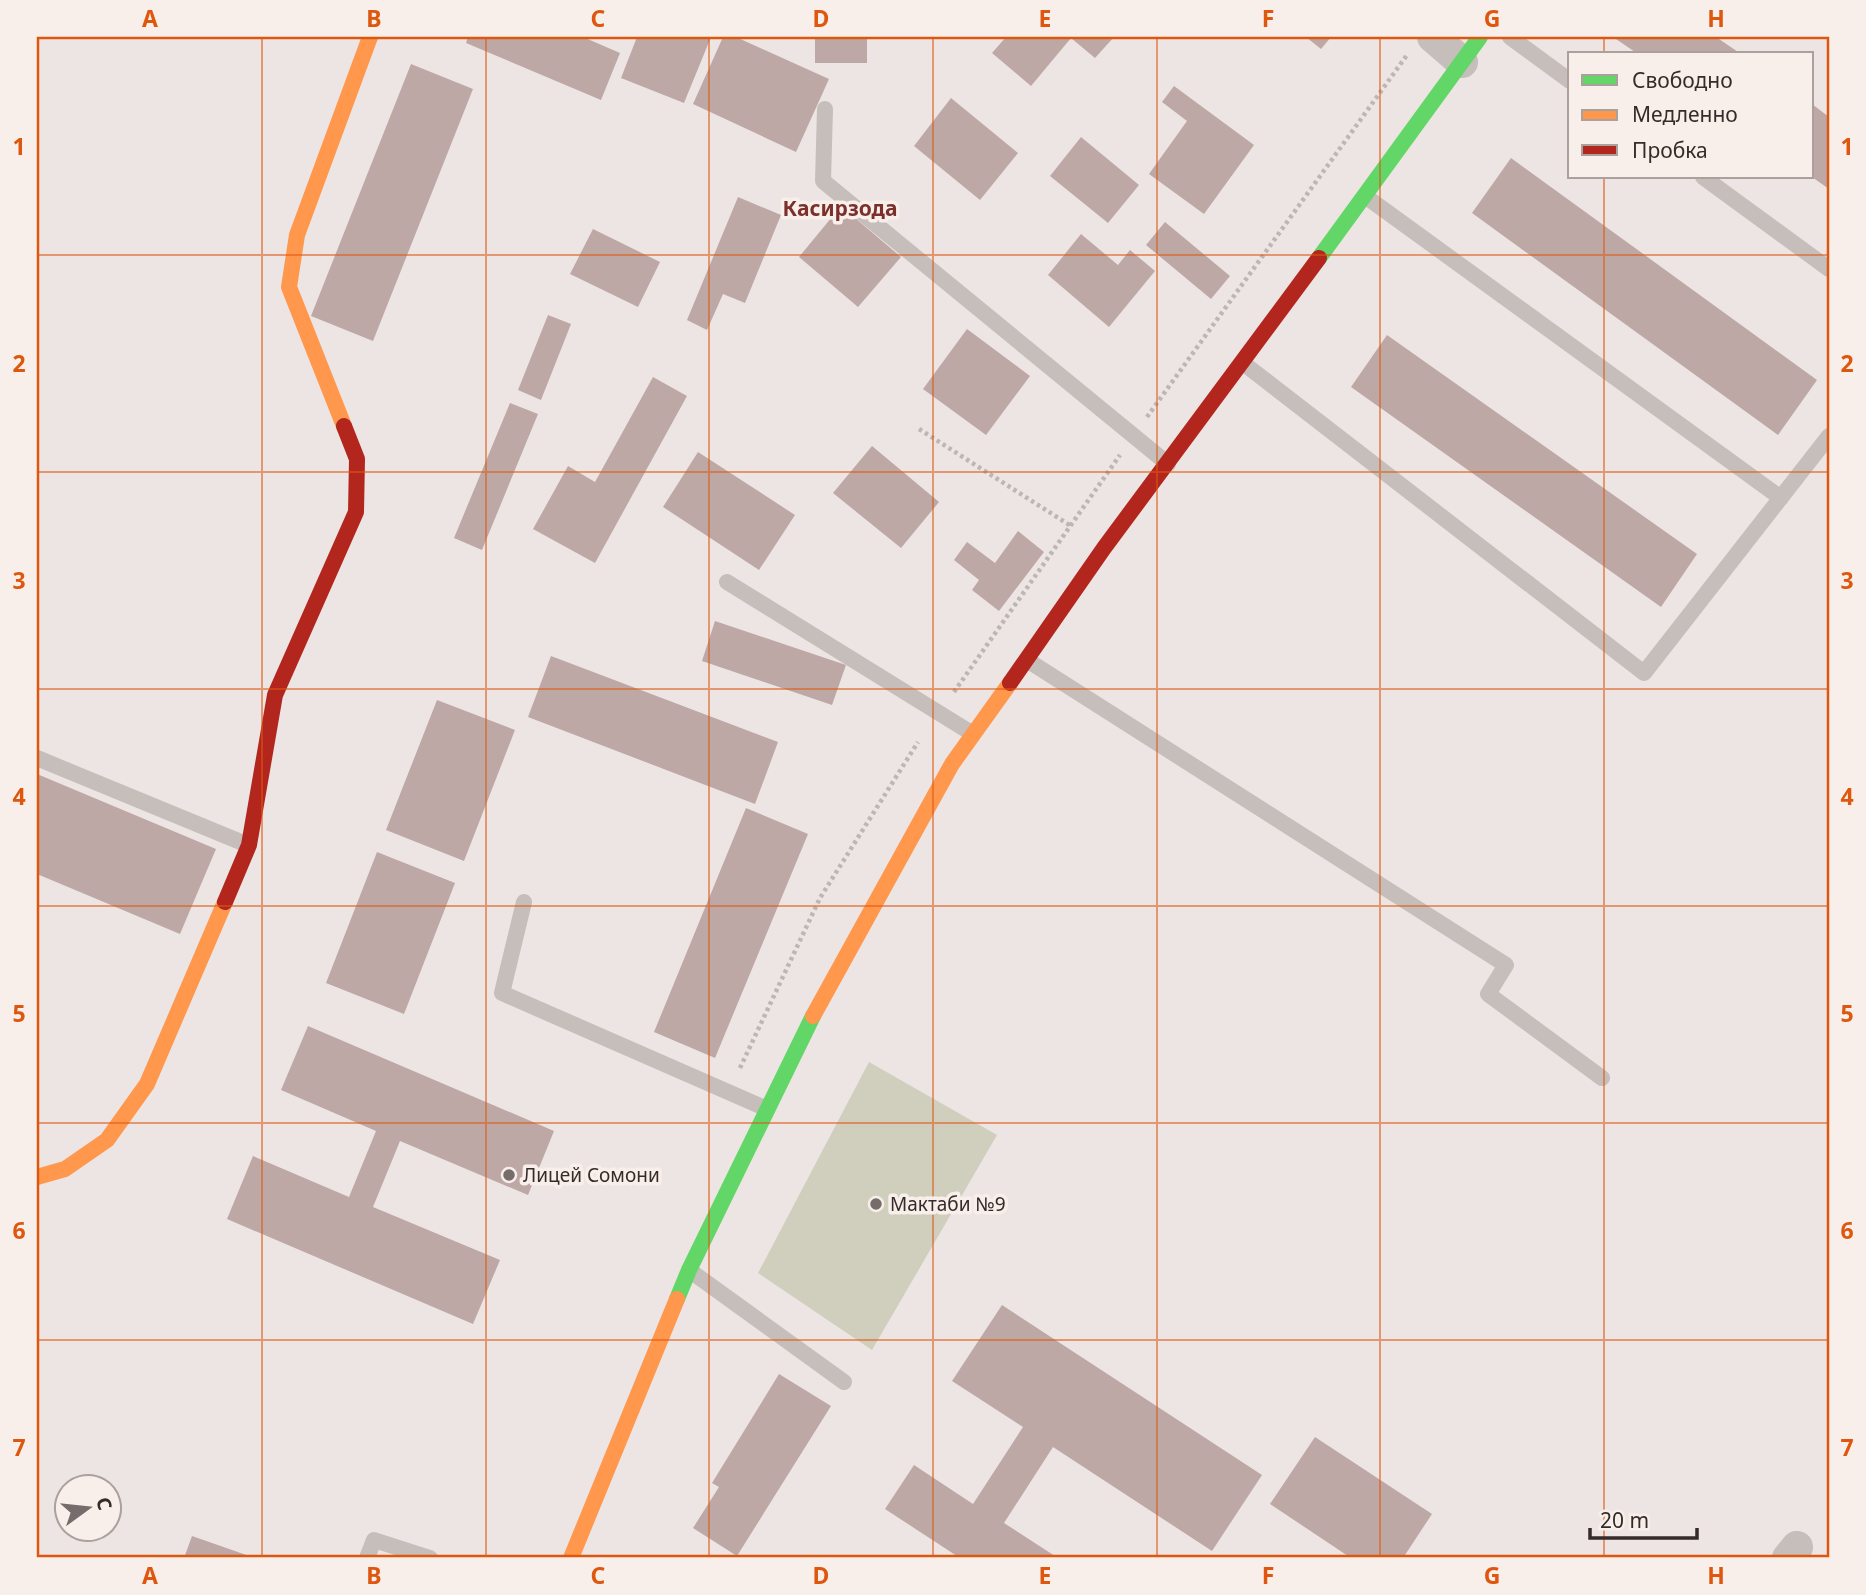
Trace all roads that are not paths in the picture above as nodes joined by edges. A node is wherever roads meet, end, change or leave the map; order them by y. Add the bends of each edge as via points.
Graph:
1 (370, 37) edge
2 (1433, 37) edge
3 (1480, 37) edge
4 (1510, 37) edge
5 (1462, 62) junction
6 (1568, 80) edge
7 (825, 109) dead end
8 (1704, 178) edge
9 (1365, 196) junction
10 (1829, 269) edge
11 (1243, 363) junction
12 (1829, 436) edge
13 (1168, 464) junction
14 (1781, 498) junction
15 (727, 582) dead end
16 (1027, 660) junction
17 (973, 734) junction
18 (37, 758) edge
19 (249, 845) junction
20 (523, 902) dead end
21 (1602, 1078) dead end
22 (767, 1109) junction
23 (37, 1177) edge
24 (689, 1270) junction
25 (844, 1382) dead end
26 (367, 1558) edge
27 (430, 1558) edge
28 (571, 1558) edge

1 - 19 street via 297,235 289,287 357,459 356,512 275,695
2 - 5 street
3 - 5 street
4 - 6 lane
5 - 9 street
7 - 13 lane via 823,181
8 - 10 lane
9 - 11 street
9 - 14 lane
11 - 13 street
11 - 14 lane via 1644,673
12 - 14 lane
13 - 16 street
15 - 17 lane
16 - 17 street
16 - 21 lane via 1506,965 1488,994
17 - 22 street via 925,812
18 - 19 lane
19 - 23 street via 147,1084 107,1140 65,1169
20 - 22 lane via 502,993
22 - 24 street
24 - 25 lane
24 - 28 street
26 - 27 lane via 374,1541

